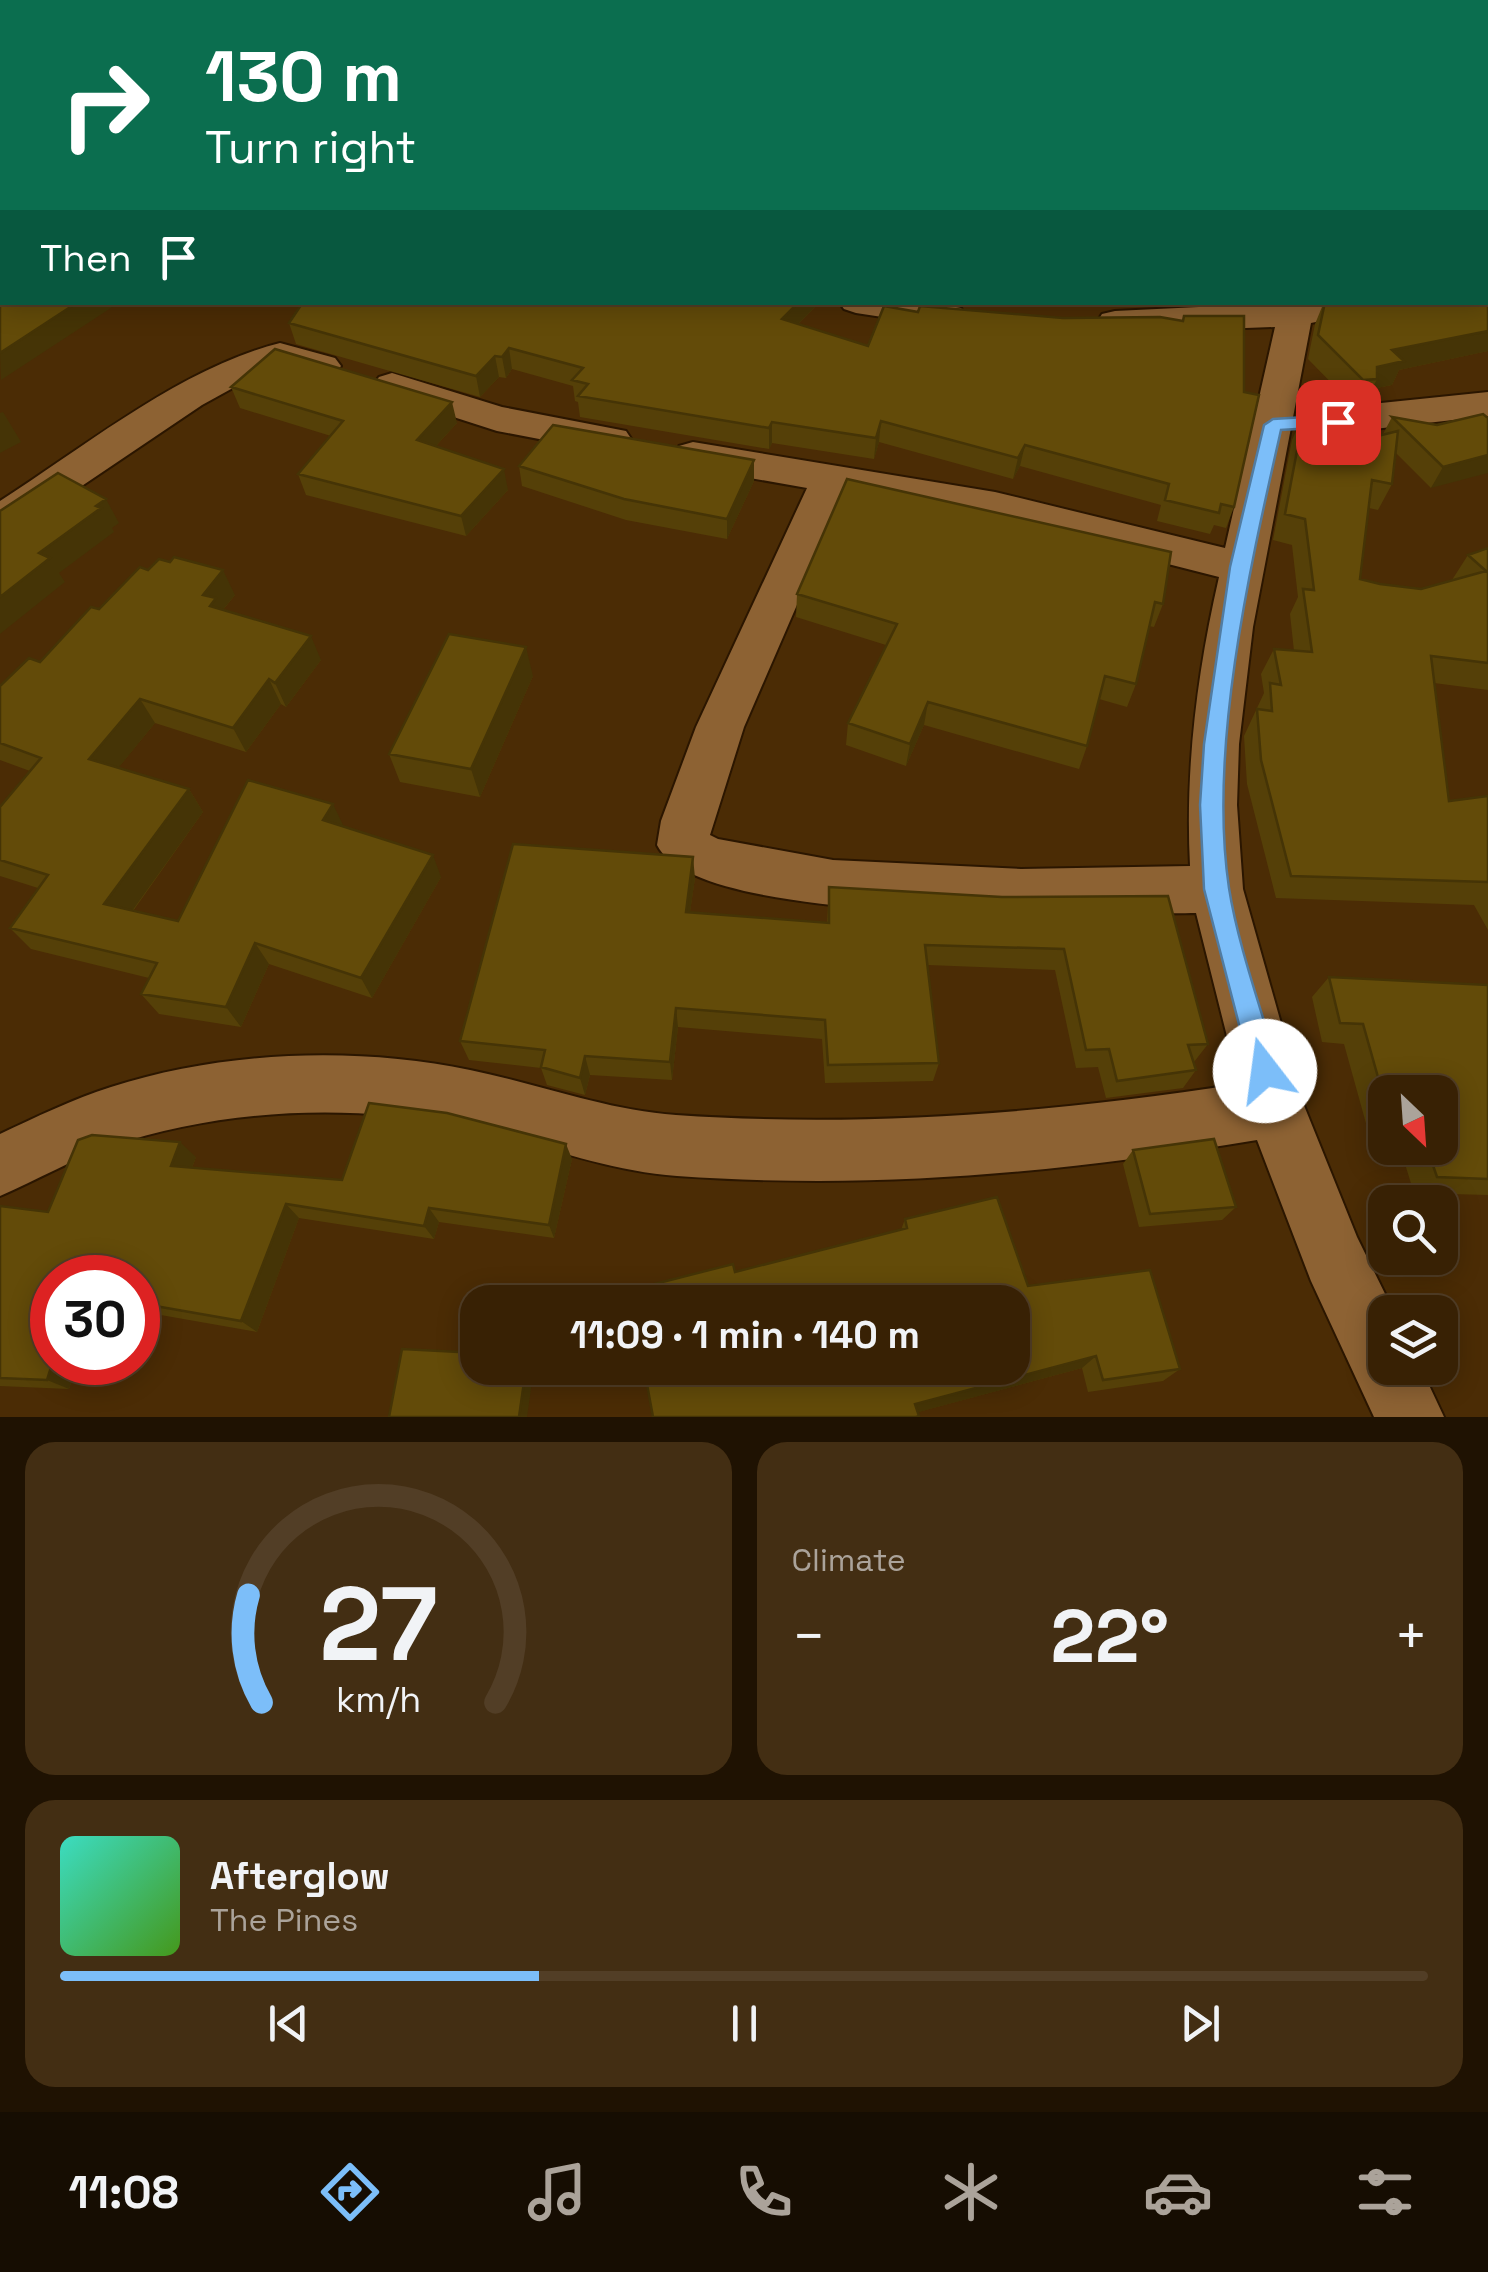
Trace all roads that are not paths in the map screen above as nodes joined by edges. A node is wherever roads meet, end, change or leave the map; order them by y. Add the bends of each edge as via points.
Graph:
1 (877, 305) edge
2 (1350, 305) edge
3 (1098, 315) edge
4 (1294, 316) junction
5 (980, 320) edge
6 (1488, 404) edge
7 (1273, 425) junction
8 (832, 478) junction
9 (0, 521) edge
10 (1240, 567) junction
11 (1216, 889) junction
12 (1275, 1108) junction
13 (0, 1164) edge
14 (1368, 1331) edge
15 (1394, 1385) edge
16 (1410, 1417) edge

1 - 5 street
2 - 4 street
3 - 4 street
4 - 7 street
6 - 7 street
7 - 10 street
8 - 9 street via 497,419 280,354 188,396
8 - 10 street via 996,506
8 - 11 street via 709,757 682,828 683,845 708,860 834,883 1021,892
10 - 11 street via 1216,744
11 - 12 street
12 - 13 street via 1130,1132 870,1154 623,1139 450,1095 308,1086 124,1113
12 - 14 street
15 - 16 street

